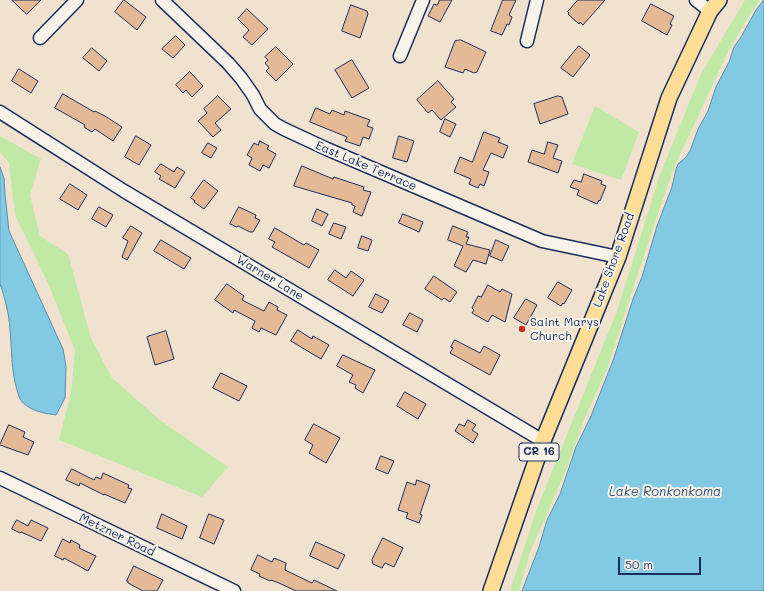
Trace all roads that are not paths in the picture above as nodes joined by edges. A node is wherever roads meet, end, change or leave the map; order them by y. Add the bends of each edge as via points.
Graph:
1 (77, 0) edge
2 (162, 0) edge
3 (424, 0) edge
4 (537, 0) edge
5 (696, 0) edge
6 (714, 5) edge
7 (40, 38) dead end
8 (528, 41) dead end
9 (400, 56) dead end
10 (0, 112) edge
11 (618, 257) junction
12 (543, 441) junction
13 (0, 478) edge
14 (234, 591) edge
15 (491, 591) edge

1 - 7 street
2 - 11 street, East Lake Terrace via 228,63 241,78 260,109 274,124 542,241
3 - 9 street
4 - 8 street
5 - 6 street
6 - 11 main road, Lake Shore Road / CR 16 via 669,98
10 - 12 street, Warner Lane via 124,191
11 - 12 main road, Lake Shore Road / CR 16
12 - 15 main road, Lake Shore Road / CR 16
13 - 14 street, Metzner Road

